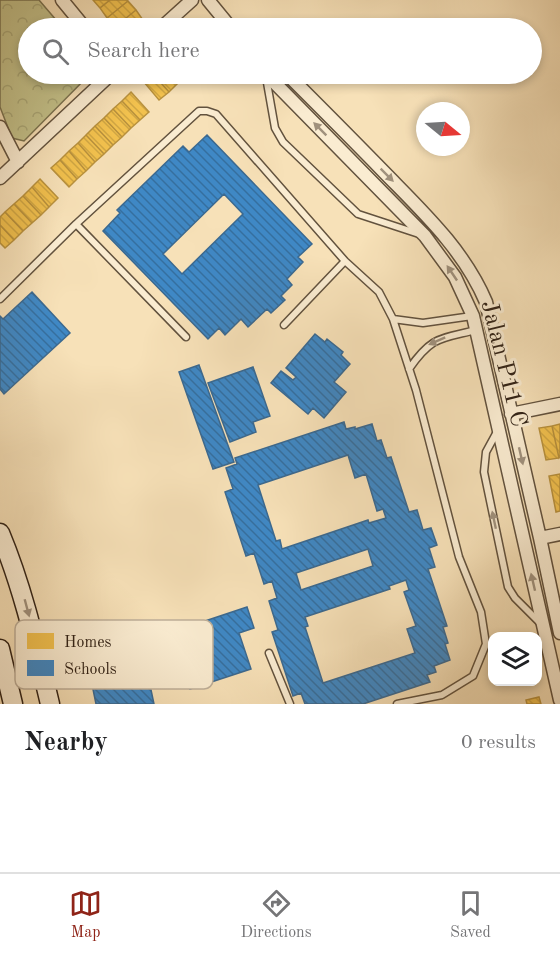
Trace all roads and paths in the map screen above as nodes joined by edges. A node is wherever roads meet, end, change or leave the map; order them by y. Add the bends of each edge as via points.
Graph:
1 (62, 0) edge
2 (192, 0) edge
3 (208, 0) edge
4 (77, 18) edge
5 (172, 18) edge
6 (223, 18) edge
7 (100, 84) edge
8 (268, 84) edge
9 (276, 84) edge
10 (296, 84) edge
11 (0, 127) edge
12 (18, 162) junction
13 (0, 178) edge
14 (76, 224) junction
15 (426, 236) junction
16 (345, 261) junction
17 (0, 299) edge
18 (473, 316) junction
19 (393, 319) junction
20 (284, 325) dead end
21 (476, 330) junction
22 (186, 336) dead end
23 (409, 369) junction
24 (560, 404) edge
25 (511, 414) junction
26 (498, 430) junction
27 (0, 533) edge
28 (560, 534) edge
29 (540, 538) junction
30 (30, 620) edge
31 (543, 626) junction
32 (560, 633) edge
33 (0, 649) edge
34 (269, 653) dead end
35 (46, 689) edge
36 (560, 700) edge
37 (13, 704) edge
38 (50, 704) edge
39 (290, 704) edge
40 (397, 704) edge

1 - 4 street
2 - 5 street
3 - 6 street
7 - 12 street
8 - 15 lane via 275,128 283,142 358,214
15 -> 9 street, Jalan P11 C
10 -> 25 street, Jalan P11 C via 436,225 469,267 486,302
11 - 12 street
12 - 13 street
14 - 16 lane via 200,111 207,111 216,114
14 - 17 lane
14 - 22 lane
18 -> 15 street, Jalan P11 C via 455,277
16 - 19 lane via 379,292
16 - 20 lane
18 - 19 lane via 423,323
18 - 21 street, Jalan P11 C
19 - 23 lane
21 -> 23 lane via 436,339
21 - 26 street, Jalan P11 C
23 - 40 lane via 459,556 481,612 486,644 473,676 442,694
24 - 25 street
25 -> 29 street, Jalan P11 C
31 -> 26 street, Jalan P11 C
31 -> 26 lane via 508,587 484,472 486,453
27 -> 30 main road
28 - 29 street
29 - 32 street, Jalan P11 C
31 - 36 street, Jalan P11 C
33 - 37 main road
34 - 39 lane
35 -> 38 main road

